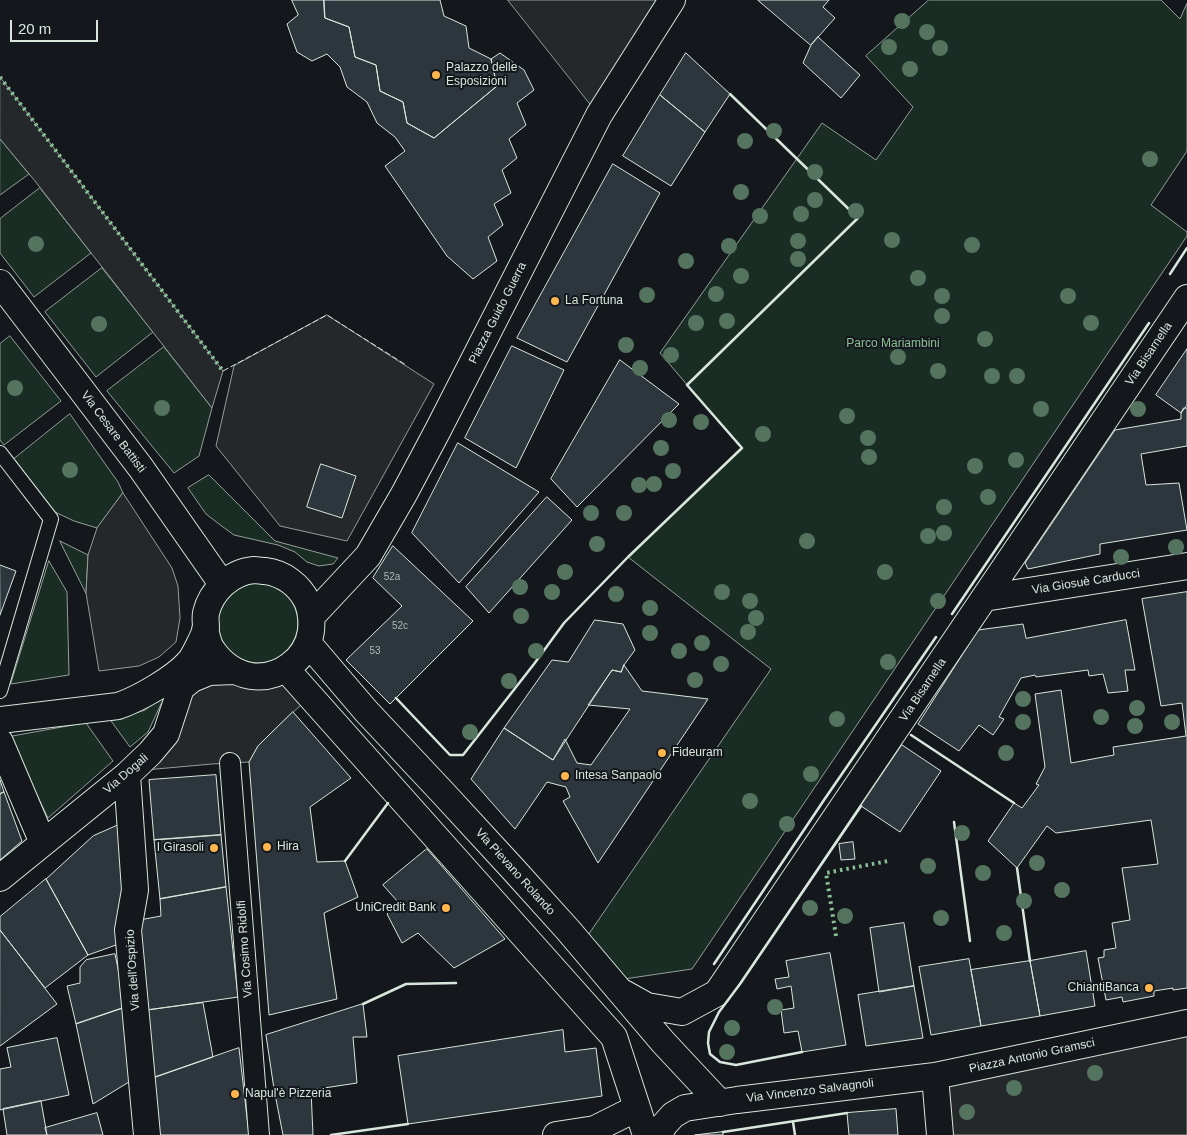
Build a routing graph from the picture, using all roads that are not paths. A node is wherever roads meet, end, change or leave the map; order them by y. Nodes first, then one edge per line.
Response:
1 (672, 0) edge
2 (0, 283) edge
3 (1187, 298) edge
4 (0, 453) edge
5 (1187, 566) edge
6 (222, 584) junction
7 (984, 598) junction
8 (311, 616) junction
9 (206, 630) junction
10 (308, 642) junction
11 (286, 669) junction
12 (234, 670) junction
13 (0, 691) edge
14 (0, 720) edge
15 (0, 742) edge
16 (230, 763) dead end
17 (126, 775) junction
18 (44, 843) junction
19 (0, 878) edge
20 (620, 991) junction
21 (1187, 1023) edge
22 (935, 1076) junction
23 (720, 1103) junction
24 (637, 1108) junction
25 (147, 1135) edge
26 (259, 1135) edge
27 (556, 1135) edge
28 (646, 1135) edge
29 (659, 1135) edge
30 (940, 1135) edge

1 - 8 street, Piazza Guido Guerra
2 - 6 street, Via Cesare Battisti
3 - 7 street, Via Bisarnella
4 - 13 lane
5 - 7 street, Via Giosuè Carducci
6 - 8 street
6 - 9 street
7 - 20 street, Via Bisarnella
8 - 10 street
9 - 12 street
9 - 14 street
10 - 11 street
10 - 20 street, Via Pievano Rolando
11 - 12 street
11 - 24 street
12 - 17 street, Via Dogali
15 - 18 street
16 - 26 street, Via Cosimo Ridolfi
17 - 18 street, Via Dogali
17 - 25 street, Via dell'Ospizio
18 - 19 street, Via Dogali
20 - 23 street, Via Pievano Rolando
21 - 22 street, Piazza Antonio Gramsci
22 - 23 street, Via Vincenzo Salvagnoli
22 - 30 street
23 - 29 street, Via Vincenzo Salvagnoli
24 - 27 street
24 - 28 street

